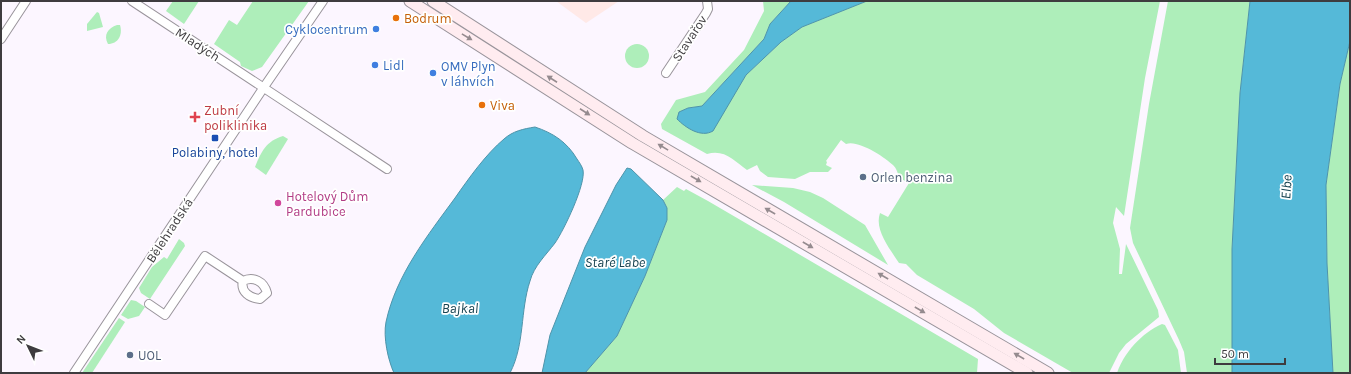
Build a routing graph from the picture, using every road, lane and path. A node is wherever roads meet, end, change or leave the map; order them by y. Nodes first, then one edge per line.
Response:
1 (26, 1) edge
2 (132, 1) edge
3 (323, 1) edge
4 (410, 1) edge
5 (433, 1) edge
6 (707, 1) edge
7 (1, 39) edge
8 (666, 73) dead end
9 (264, 87) junction
10 (387, 169) dead end
11 (243, 281) dead end
12 (149, 304) dead end
13 (74, 373) edge
14 (1027, 373) edge
15 (1048, 373) edge

1 - 7 street
2 - 9 street, Mladých
3 - 9 street, Bělehradská
4 -> 14 main road
15 -> 5 main road
6 - 8 street, Stavařov
9 - 10 street
9 - 13 street, Bělehradská
11 - 12 street

